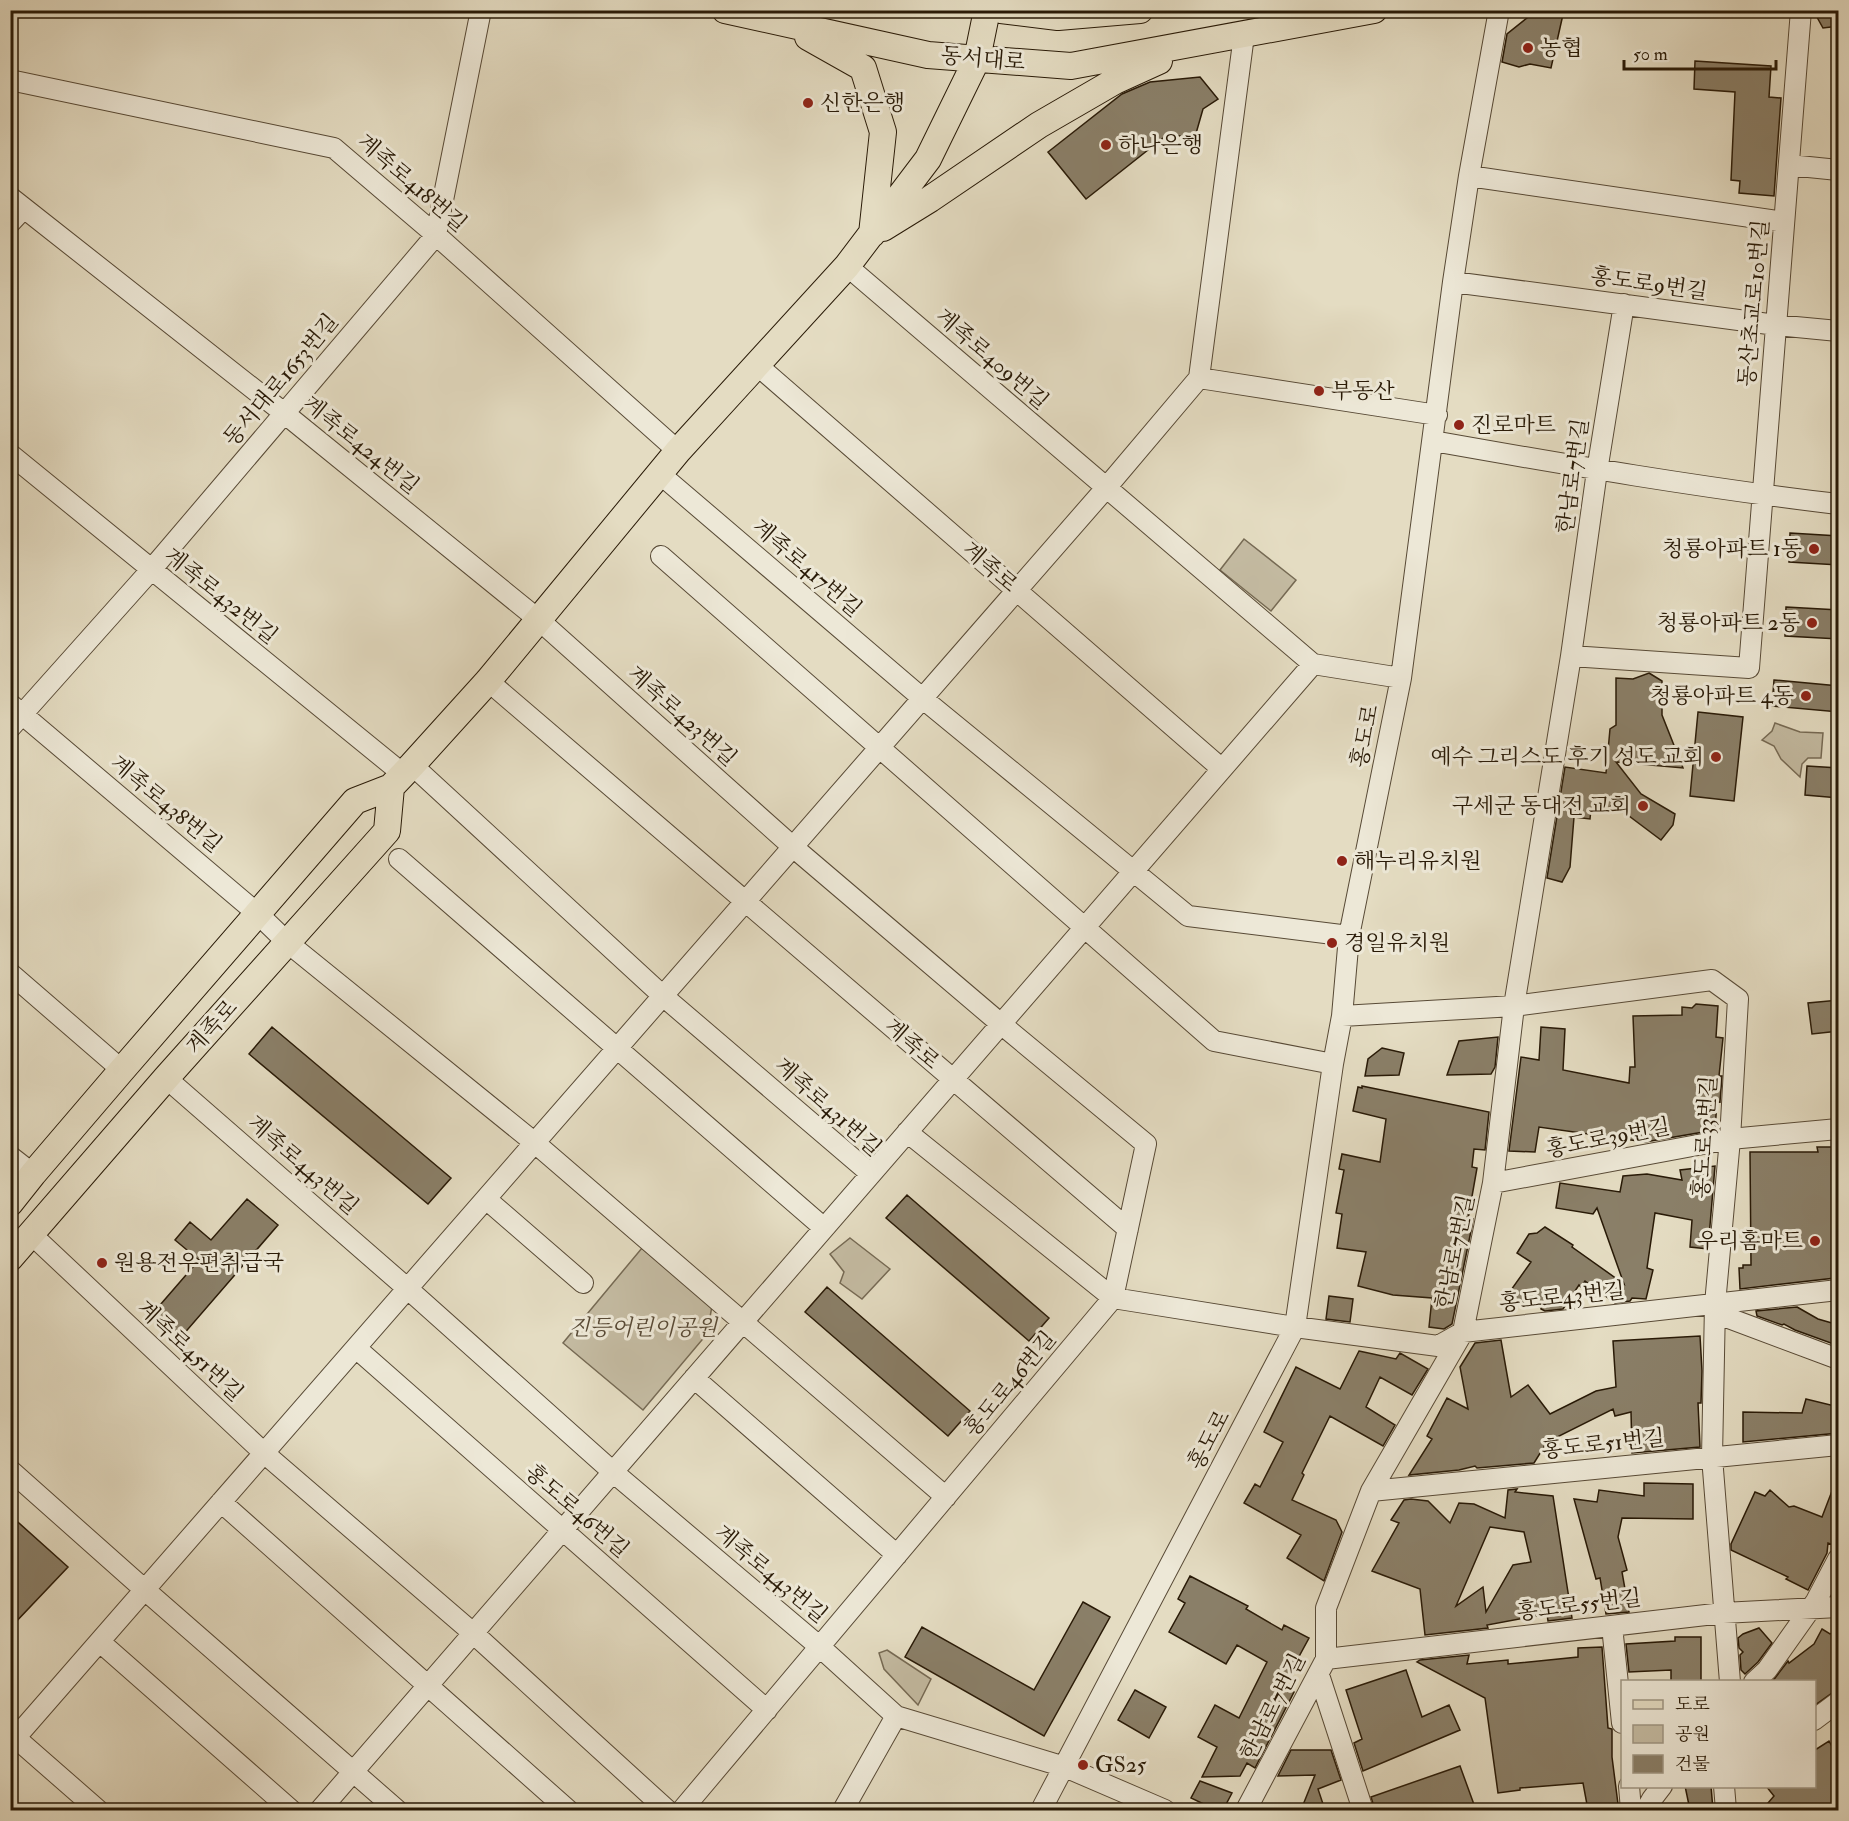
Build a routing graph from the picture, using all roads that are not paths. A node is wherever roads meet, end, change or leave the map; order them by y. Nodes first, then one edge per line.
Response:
1 (481, 10) edge
2 (725, 10) edge
3 (987, 10) edge
4 (1000, 10) edge
5 (1140, 10) edge
6 (1374, 10) edge
7 (1499, 10) edge
8 (1801, 10) edge
9 (783, 23) junction
10 (1244, 35) junction
11 (1196, 44) junction
12 (977, 59) junction
13 (10, 80) edge
14 (1789, 165) junction
15 (1839, 170) edge
16 (1469, 176) junction
17 (17, 202) edge
18 (1784, 222) junction
19 (10, 223) edge
20 (436, 234) junction
21 (872, 235) junction
22 (847, 266) junction
23 (1453, 282) junction
24 (1624, 304) junction
25 (1776, 325) junction
26 (1839, 331) edge
27 (757, 365) junction
28 (1199, 378) junction
29 (284, 413) junction
30 (1437, 415) junction
31 (1433, 441) junction
32 (678, 451) junction
33 (10, 454) edge
34 (1597, 471) junction
35 (660, 474) junction
36 (1106, 488) junction
37 (1763, 495) junction
38 (1839, 504) edge
39 (661, 556) dead end
40 (151, 570) junction
41 (1017, 590) junction
42 (539, 620) junction
43 (1571, 656) junction
44 (1313, 664) junction
45 (1401, 678) junction
46 (488, 681) junction
47 (922, 698) junction
48 (14, 715) edge
49 (879, 747) junction
50 (1222, 769) junction
51 (402, 775) junction
52 (793, 847) junction
53 (399, 859) dead end
54 (1134, 871) junction
55 (745, 901) junction
56 (258, 914) junction
57 (1085, 928) junction
58 (1349, 936) junction
59 (288, 942) junction
60 (10, 973) edge
61 (663, 996) junction
62 (1514, 1006) junction
63 (1342, 1016) junction
64 (1001, 1024) junction
65 (617, 1048) junction
66 (1333, 1065) junction
67 (122, 1070) junction
68 (166, 1078) junction
69 (953, 1079) junction
70 (1839, 1129) edge
71 (907, 1132) junction
72 (1730, 1139) junction
73 (535, 1143) junction
74 (10, 1156) edge
75 (33, 1174) junction
76 (872, 1174) junction
77 (1493, 1184) junction
78 (486, 1199) junction
79 (10, 1203) edge
80 (824, 1228) junction
81 (1128, 1229) junction
82 (31, 1234) junction
83 (10, 1258) edge
84 (584, 1283) dead end
85 (408, 1289) junction
86 (1839, 1290) edge
87 (1113, 1298) junction
88 (1715, 1308) junction
89 (743, 1322) junction
90 (1296, 1327) junction
91 (1463, 1332) junction
92 (356, 1348) junction
93 (1839, 1359) edge
94 (694, 1378) junction
95 (1839, 1445) edge
96 (264, 1454) junction
97 (1712, 1457) junction
98 (10, 1470) edge
99 (613, 1472) junction
100 (1371, 1491) junction
101 (946, 1497) junction
102 (222, 1502) junction
103 (563, 1530) junction
104 (897, 1555) junction
105 (1839, 1559) edge
106 (145, 1590) junction
107 (1839, 1607) edge
108 (1811, 1609) junction
109 (1723, 1613) junction
110 (1612, 1626) junction
111 (473, 1633) junction
112 (100, 1642) junction
113 (820, 1647) junction
114 (1322, 1667) junction
115 (1730, 1680) edge
116 (1756, 1680) edge
117 (428, 1685) junction
118 (1839, 1702) edge
119 (1621, 1705) edge
120 (767, 1710) junction
121 (896, 1716) junction
122 (1816, 1719) edge
123 (12, 1738) edge
124 (1065, 1767) junction
125 (352, 1772) junction
126 (1629, 1788) edge
127 (1660, 1788) edge
128 (1725, 1788) edge
129 (98, 1810) edge
130 (291, 1810) edge
131 (320, 1810) edge
132 (397, 1810) edge
133 (568, 1810) edge
134 (667, 1810) edge
135 (682, 1810) edge
136 (843, 1810) edge
137 (1041, 1810) edge
138 (1165, 1810) edge
139 (1246, 1810) edge
140 (1363, 1810) edge
141 (1631, 1810) edge
142 (1646, 1810) edge
143 (1726, 1810) edge

1 - 20 street, 동서대로1653번길
2 - 9 main road, 동서대로
3 - 12 main road, 계족로
4 - 5 main road
6 - 10 main road, 동서대로
7 - 16 street, 홍도로
8 - 14 street
9 - 12 main road, 동서대로
9 - 21 main road
10 - 11 main road, 동서대로
10 - 28 street
11 - 12 main road, 동서대로
11 - 21 main road
12 - 21 main road, 계족로
13 - 20 street, 계족로418번길
14 - 15 street
14 - 18 street, 동산초교로10번길
16 - 18 street
16 - 23 street, 홍도로
17 - 19 street
17 - 29 street, 계족로424번길
18 - 25 street, 동산초교로10번길
20 - 29 street, 동서대로1653번길
20 - 32 street, 계족로418번길
21 - 22 main road, 계족로
22 - 27 main road, 계족로
22 - 36 street, 계족로409번길
23 - 24 street, 홍도로9번길
23 - 30 street, 홍도로
24 - 25 street, 홍도로9번길
24 - 34 street, 한남로7번길
25 - 26 street, 홍도로9번길
25 - 37 street, 동산초교로10번길
27 - 32 main road, 계족로
27 - 41 street, 계족로
28 - 30 street
28 - 36 street
29 - 40 street, 동서대로1653번길
29 - 42 street, 계족로424번길
30 - 31 street, 홍도로
31 - 34 street
31 - 45 street, 홍도로
32 - 35 main road, 계족로
33 - 40 street, 계족로432번길
34 - 37 street
34 - 43 street, 한남로7번길
35 - 42 main road, 계족로
35 - 47 street, 계족로417번길
36 - 41 street
36 - 44 street, 계족로409번길
37 - 38 street
37 - 43 street, 동산초교로10번길
39 - 49 street
40 - 48 street, 동서대로1653번길
40 - 51 street, 계족로432번길
41 - 47 street
41 - 50 street, 계족로
42 - 46 main road, 계족로
42 - 52 street, 계족로423번길
43 - 62 street, 한남로7번길
44 - 45 street
44 - 50 street
45 - 58 street, 홍도로
46 - 51 main road, 계족로
46 - 55 street, 계족로
47 - 49 street
47 - 54 street, 계족로417번길
48 - 56 street, 계족로438번길
49 - 52 street
49 - 57 street
50 - 54 street
51 - 56 main road, 계족로
51 - 59 main road, 계족로
51 - 61 street, 계족로431번길
52 - 55 street
52 - 64 street, 계족로423번길
53 - 65 street
54 - 57 street
54 - 58 street, 계족로417번길
55 - 61 street
55 - 69 street, 계족로
56 - 59 street, 계족로438번길
56 - 67 main road, 계족로
57 - 64 street
57 - 66 street
58 - 63 street, 홍도로
59 - 68 main road, 계족로
59 - 73 street, 계족로438번길
60 - 67 street
61 - 65 street
61 - 76 street, 계족로431번길
62 - 63 street, 홍도로33번길
62 - 72 street, 홍도로33번길
62 - 77 street, 한남로7번길
63 - 66 street, 홍도로
64 - 69 street
64 - 81 street, 계족로423번길
65 - 73 street
65 - 80 street
66 - 90 street, 홍도로
67 - 75 main road, 계족로
68 - 82 main road, 계족로
68 - 85 street, 계족로443번길
69 - 71 street
69 - 81 street
70 - 72 street, 홍도로39번길
71 - 76 street
71 - 87 street
72 - 77 street, 홍도로39번길
72 - 88 street, 홍도로33번길
73 - 78 street
73 - 89 street, 계족로438번길
74 - 75 street
75 - 79 main road, 계족로
76 - 80 street, 계족로431번길
77 - 91 street, 한남로7번길
78 - 84 street
78 - 85 street
80 - 89 street, 계족로431번길
81 - 87 street, 계족로423번길
82 - 83 main road, 계족로
82 - 96 street, 계족로451번길
85 - 92 street
85 - 99 street, 계족로443번길
86 - 88 street, 홍도로43번길
87 - 90 street
87 - 101 street, 홍도로46번길
88 - 91 street, 홍도로43번길
88 - 93 street
88 - 97 street, 홍도로33번길
89 - 94 street, 계족로431번길
89 - 101 street, 계족로438번길
90 - 91 street, 홍도로43번길
90 - 124 street, 홍도로
91 - 100 street, 한남로7번길
92 - 96 street
92 - 103 street, 홍도로46번길
94 - 99 street, 계족로431번길
94 - 104 street
95 - 97 street, 홍도로51번길
96 - 102 street
96 - 111 street, 계족로451번길
97 - 100 street, 홍도로51번길
97 - 109 street, 홍도로33번길
98 - 106 street
99 - 103 street
99 - 113 street, 계족로443번길
100 - 114 street, 한남로7번길
101 - 104 street, 홍도로46번길
102 - 106 street
102 - 117 street
103 - 111 street
103 - 120 street, 홍도로46번길
104 - 113 street, 홍도로46번길
105 - 108 street
106 - 112 street
106 - 125 street
107 - 108 street, 홍도로55번길
108 - 109 street, 홍도로55번길
108 - 116 street
109 - 110 street, 홍도로55번길
109 - 115 street, 홍도로33번길
110 - 114 street, 홍도로55번길
110 - 119 street
111 - 117 street
111 - 134 street, 계족로451번길
112 - 123 street
112 - 130 street
113 - 120 street, 홍도로46번길
113 - 121 street, 계족로443번길
114 - 139 street, 한남로7번길
114 - 140 street
117 - 125 street
117 - 133 street
118 - 122 street
120 - 135 street, 홍도로46번길
121 - 124 street, 계족로443번길
121 - 136 street
123 - 129 street
124 - 137 street, 홍도로
124 - 138 street, 계족로443번길
125 - 131 street
125 - 132 street
126 - 141 street
127 - 142 street
128 - 143 street

